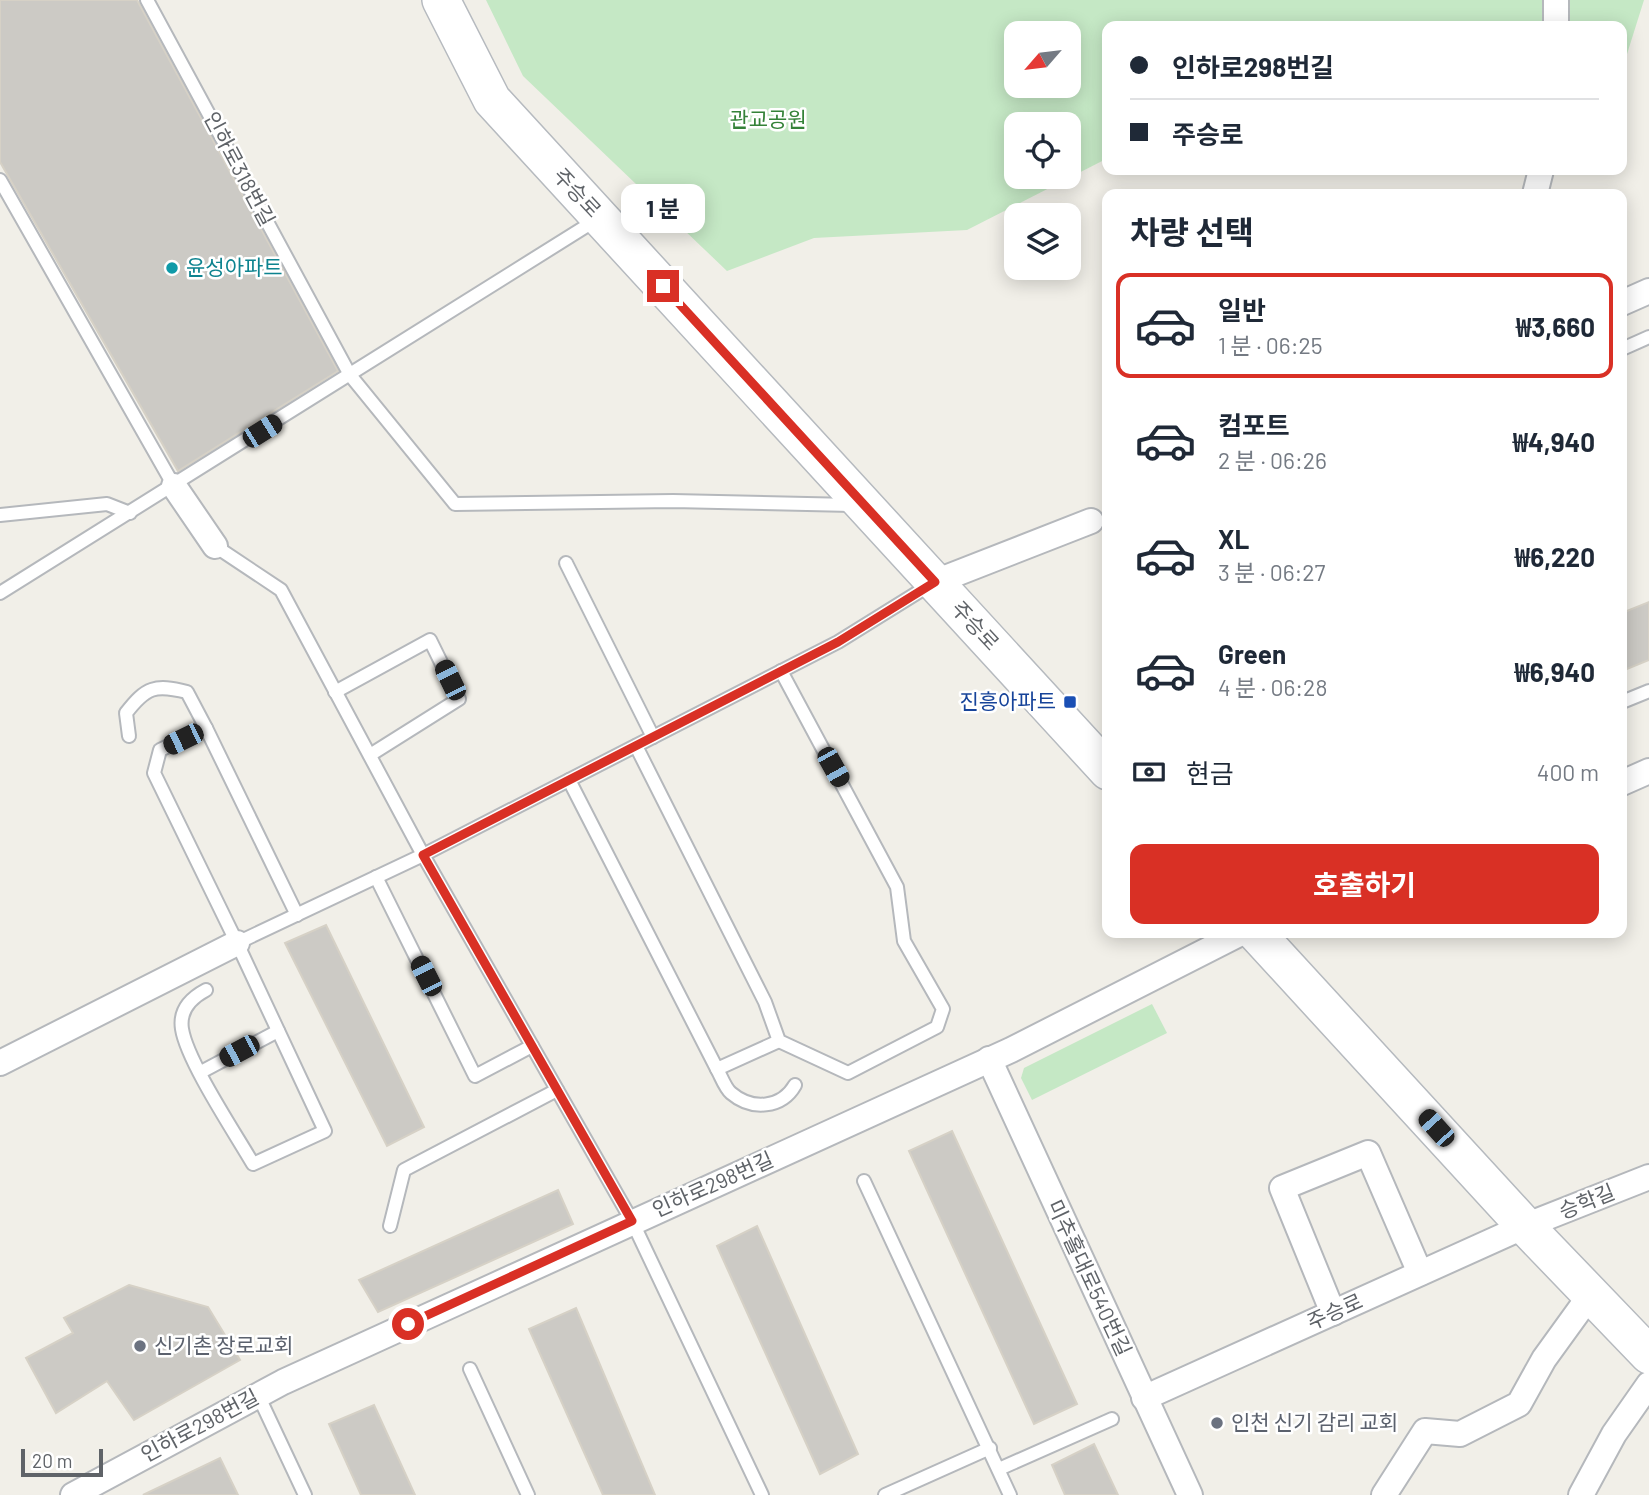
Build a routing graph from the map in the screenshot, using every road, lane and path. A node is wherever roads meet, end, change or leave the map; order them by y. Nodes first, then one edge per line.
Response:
1 (147, 0) edge
2 (440, 0) edge
3 (1556, 0) edge
4 (1556, 21) edge
5 (0, 180) edge
6 (600, 218) junction
7 (1649, 291) edge
8 (1627, 301) edge
9 (1649, 337) edge
10 (1627, 347) edge
11 (350, 375) junction
12 (174, 486) junction
13 (863, 505) junction
14 (130, 513) junction
15 (0, 515) edge
16 (1091, 521) dead end
17 (215, 546) joint
18 (566, 564) dead end
19 (935, 582) junction
20 (0, 593) edge
21 (781, 671) junction
22 (1649, 691) edge
23 (335, 692) junction
24 (1627, 700) edge
25 (206, 728) junction
26 (129, 736) dead end
27 (653, 737) junction
28 (636, 746) junction
29 (370, 755) junction
30 (1102, 764) edge
31 (1649, 771) edge
32 (569, 780) junction
33 (1627, 781) edge
34 (423, 855) junction
35 (376, 877) junction
36 (297, 915) junction
37 (1231, 938) edge
38 (1261, 938) edge
39 (237, 943) junction
40 (206, 990) dead end
41 (278, 1031) junction
42 (779, 1041) junction
43 (532, 1046) junction
44 (989, 1059) junction
45 (0, 1063) edge
46 (717, 1069) junction
47 (201, 1072) junction
48 (795, 1085) dead end
49 (557, 1090) junction
50 (1649, 1177) edge
51 (864, 1181) dead end
52 (632, 1221) junction
53 (390, 1226) dead end
54 (1525, 1226) junction
55 (1420, 1273) junction
56 (1591, 1294) junction
57 (1333, 1313) junction
58 (1649, 1355) edge
59 (470, 1369) dead end
60 (1649, 1384) edge
61 (258, 1395) junction
62 (1144, 1398) junction
63 (1112, 1419) dead end
64 (990, 1448) junction
65 (999, 1469) junction
66 (73, 1495) edge
67 (305, 1495) edge
68 (528, 1495) edge
69 (762, 1495) edge
70 (885, 1495) edge
71 (1010, 1495) edge
72 (1189, 1495) edge
73 (1384, 1495) edge
74 (1581, 1495) edge

1 - 11 lane, 인하로318번길
2 - 6 street, 주승로
3 - 4 street
5 - 12 lane
6 - 11 lane
6 - 13 street, 주승로
7 - 8 street
9 - 10 lane
11 - 12 lane
11 - 13 lane, 인하로318번길
12 - 14 lane
12 - 17 street
13 - 19 street, 주승로
14 - 15 lane
14 - 20 lane
16 - 19 street
17 - 23 lane
18 - 27 lane
19 - 21 lane
19 - 30 street, 주승로
21 - 27 lane
21 - 42 lane
22 - 24 lane
23 - 29 lane
23 - 29 lane
25 - 26 lane
25 - 36 lane
25 - 39 lane
27 - 28 lane
28 - 32 lane
28 - 42 lane
29 - 34 lane
31 - 33 street
32 - 34 lane
32 - 46 lane
34 - 35 lane
34 - 43 lane
35 - 36 lane
35 - 43 lane
36 - 39 lane
37 - 44 street, 인하로298번길
38 - 54 street
39 - 41 lane
39 - 45 street
40 - 47 lane
41 - 47 lane
41 - 47 lane
42 - 46 lane
43 - 49 lane
44 - 52 street, 인하로298번길
44 - 62 street, 미추홀대로540번길
46 - 48 lane
49 - 52 lane
49 - 53 lane
50 - 54 street, 승학길
51 - 64 lane
52 - 61 street, 인하로298번길
52 - 69 lane
54 - 55 street, 주승로
54 - 56 street
55 - 57 street, 주승로
55 - 57 street
56 - 58 street
56 - 73 street
57 - 62 street, 주승로
59 - 68 lane
60 - 74 street
61 - 66 street, 인하로298번길
61 - 67 lane
62 - 72 street, 미추홀대로540번길
63 - 65 lane
64 - 65 lane
64 - 70 lane
65 - 71 lane

